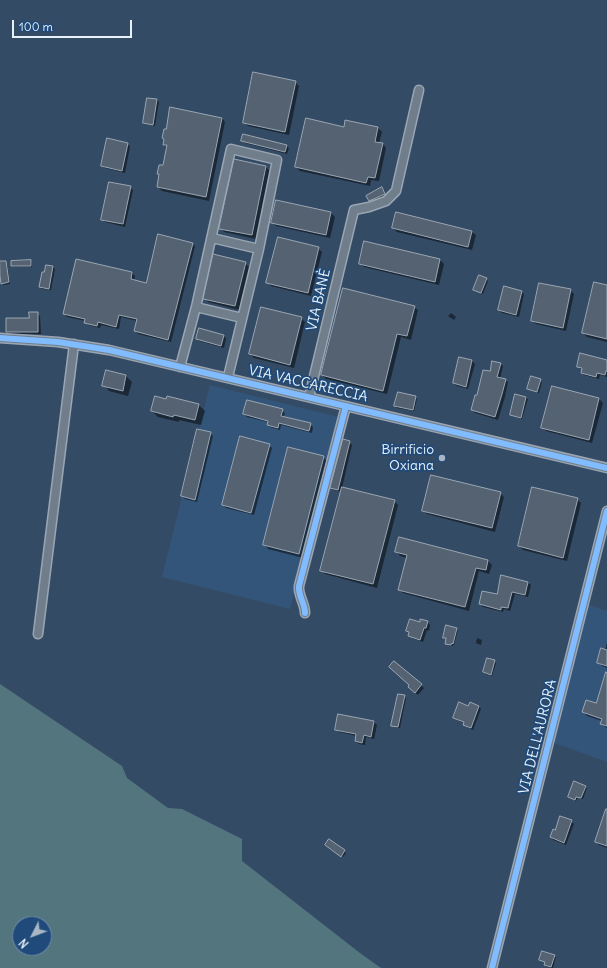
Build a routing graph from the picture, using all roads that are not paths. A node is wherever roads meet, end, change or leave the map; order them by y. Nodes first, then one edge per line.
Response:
1 (419, 90) dead end
2 (212, 238) junction
3 (259, 249) junction
4 (196, 306) junction
5 (242, 318) junction
6 (0, 338) edge
7 (74, 344) junction
8 (180, 366) junction
9 (228, 377) junction
10 (309, 397) junction
11 (346, 406) junction
12 (607, 468) edge
13 (607, 511) edge
14 (305, 613) dead end
15 (38, 634) dead end
16 (492, 968) edge

1 - 10 street, VIA BANÈ
2 - 3 street
2 - 3 street
2 - 4 street
3 - 5 street
4 - 5 street
4 - 8 street
5 - 9 street
6 - 7 street, VIA VACCARECCIA
7 - 8 street, VIA VACCARECCIA
7 - 15 street
8 - 9 street, VIA VACCARECCIA
9 - 10 street, VIA VACCARECCIA
10 - 11 street, VIA VACCARECCIA
11 - 12 street, VIA VACCARECCIA
11 - 14 street
13 - 16 street, VIA DELL'AURORA

